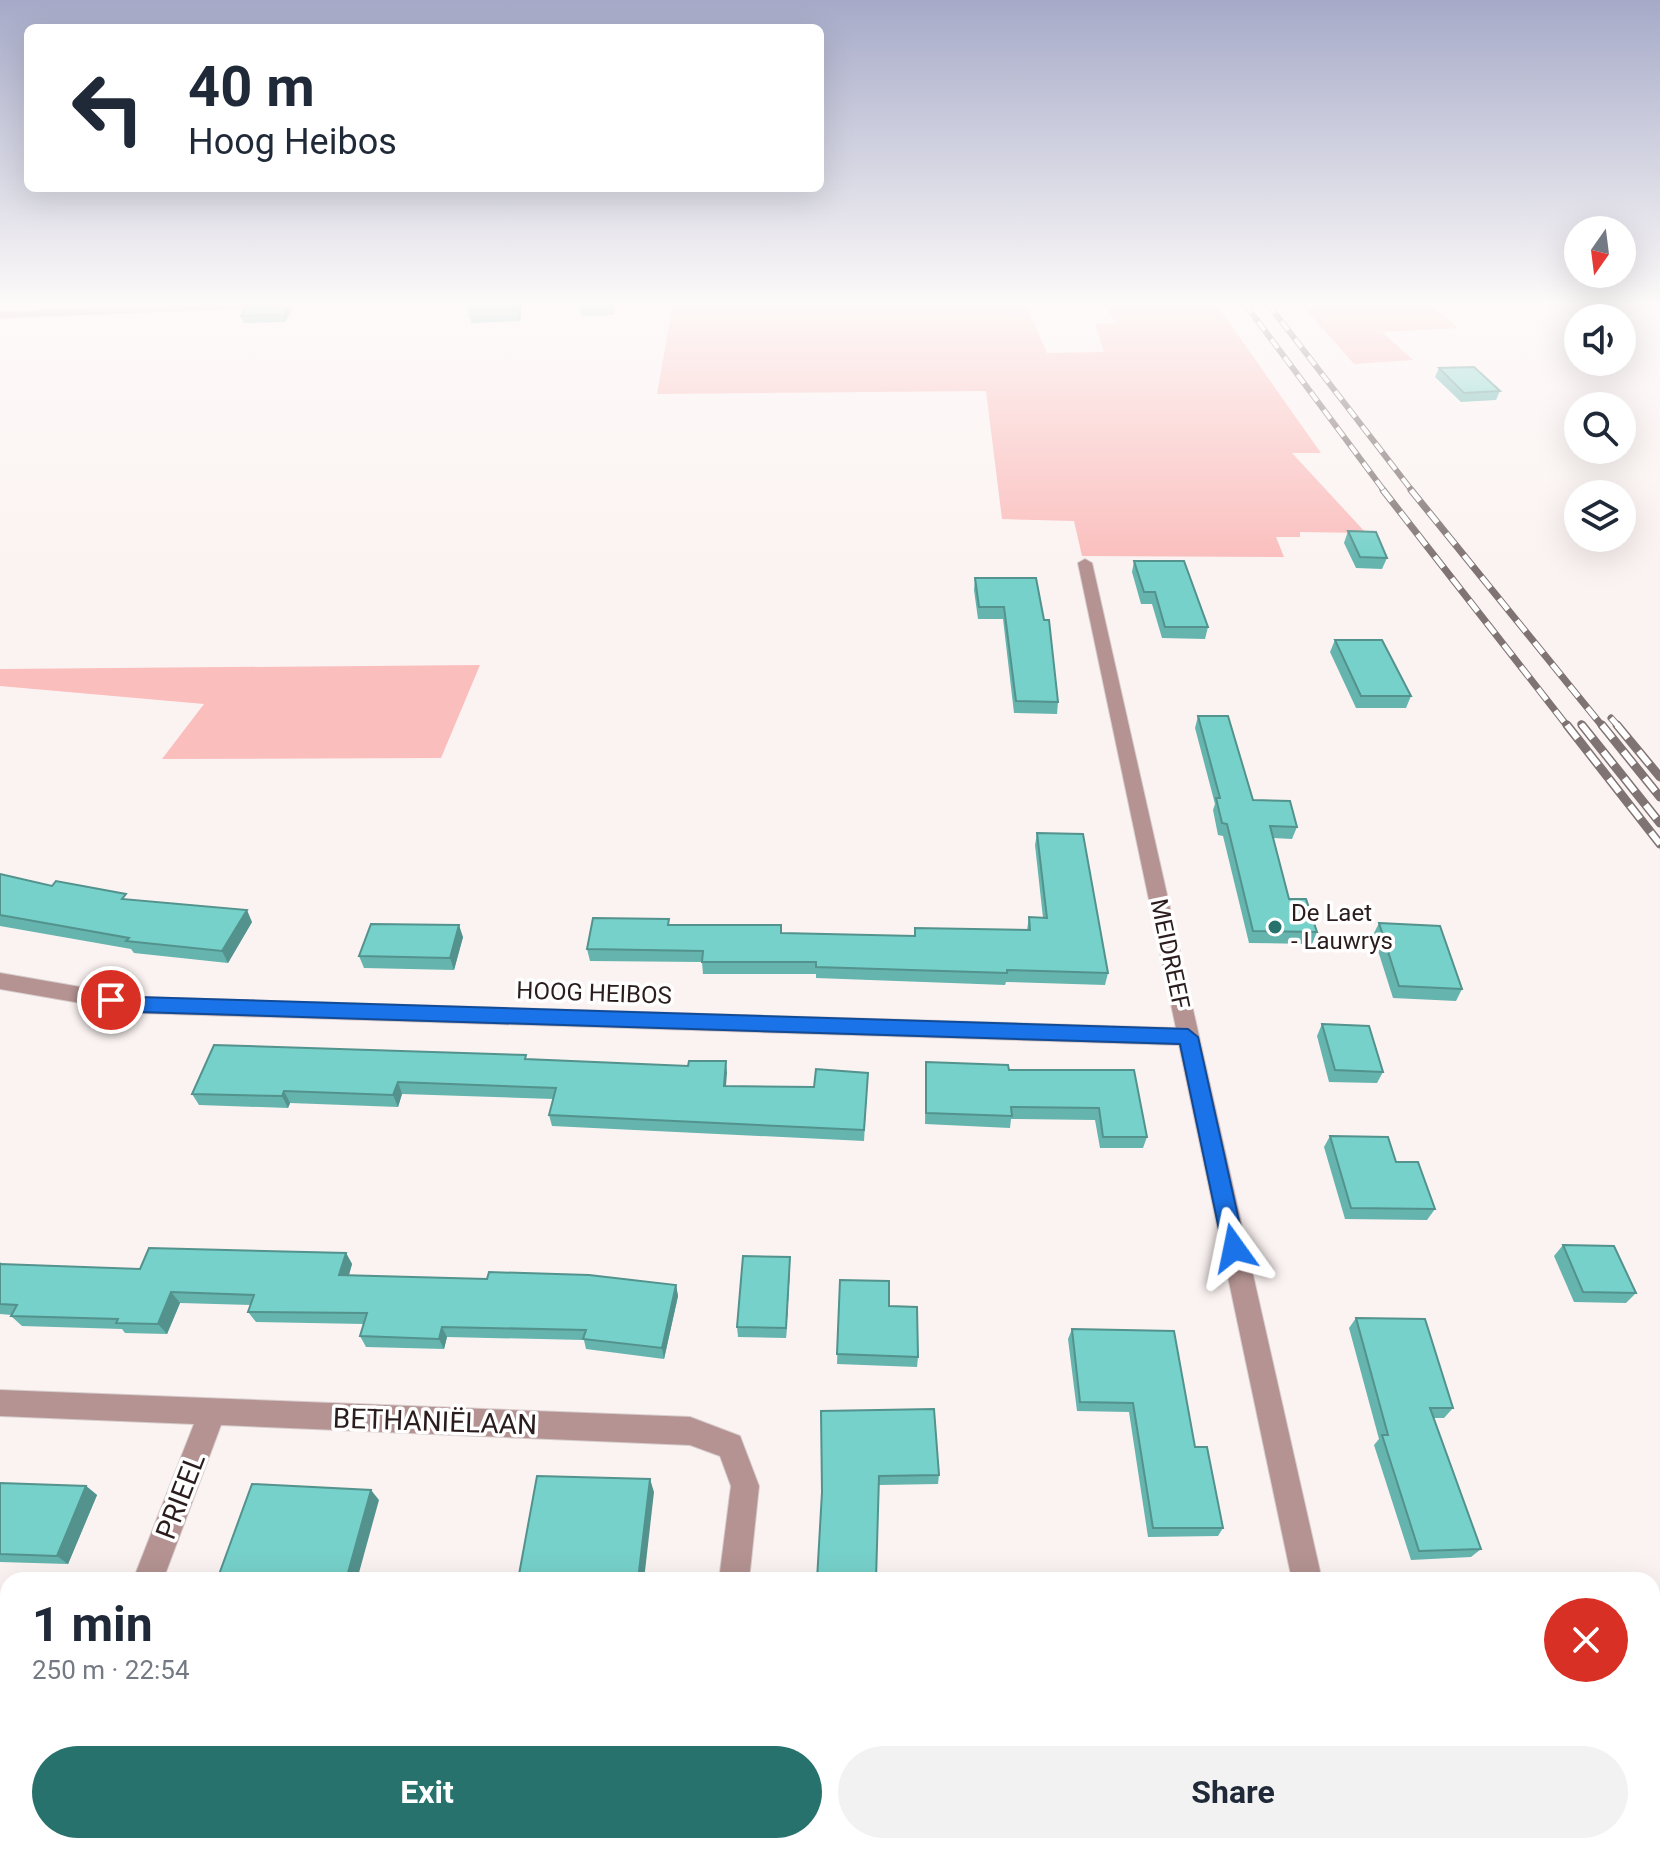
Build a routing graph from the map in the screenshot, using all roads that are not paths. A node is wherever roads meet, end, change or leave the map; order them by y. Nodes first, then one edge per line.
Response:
1 (1085, 563) dead end
2 (0, 981) edge
3 (1188, 1037) junction
4 (0, 1403) edge
5 (212, 1412) junction
6 (151, 1572) edge
7 (735, 1572) edge
8 (1305, 1572) edge

1 - 3 street, MEIDREEF
2 - 3 street, HOOG HEIBOS
3 - 8 street, MEIDREEF
4 - 5 street, BETHANIËLAAN
5 - 6 street, PRIEEL
5 - 7 street, BETHANIËLAAN

